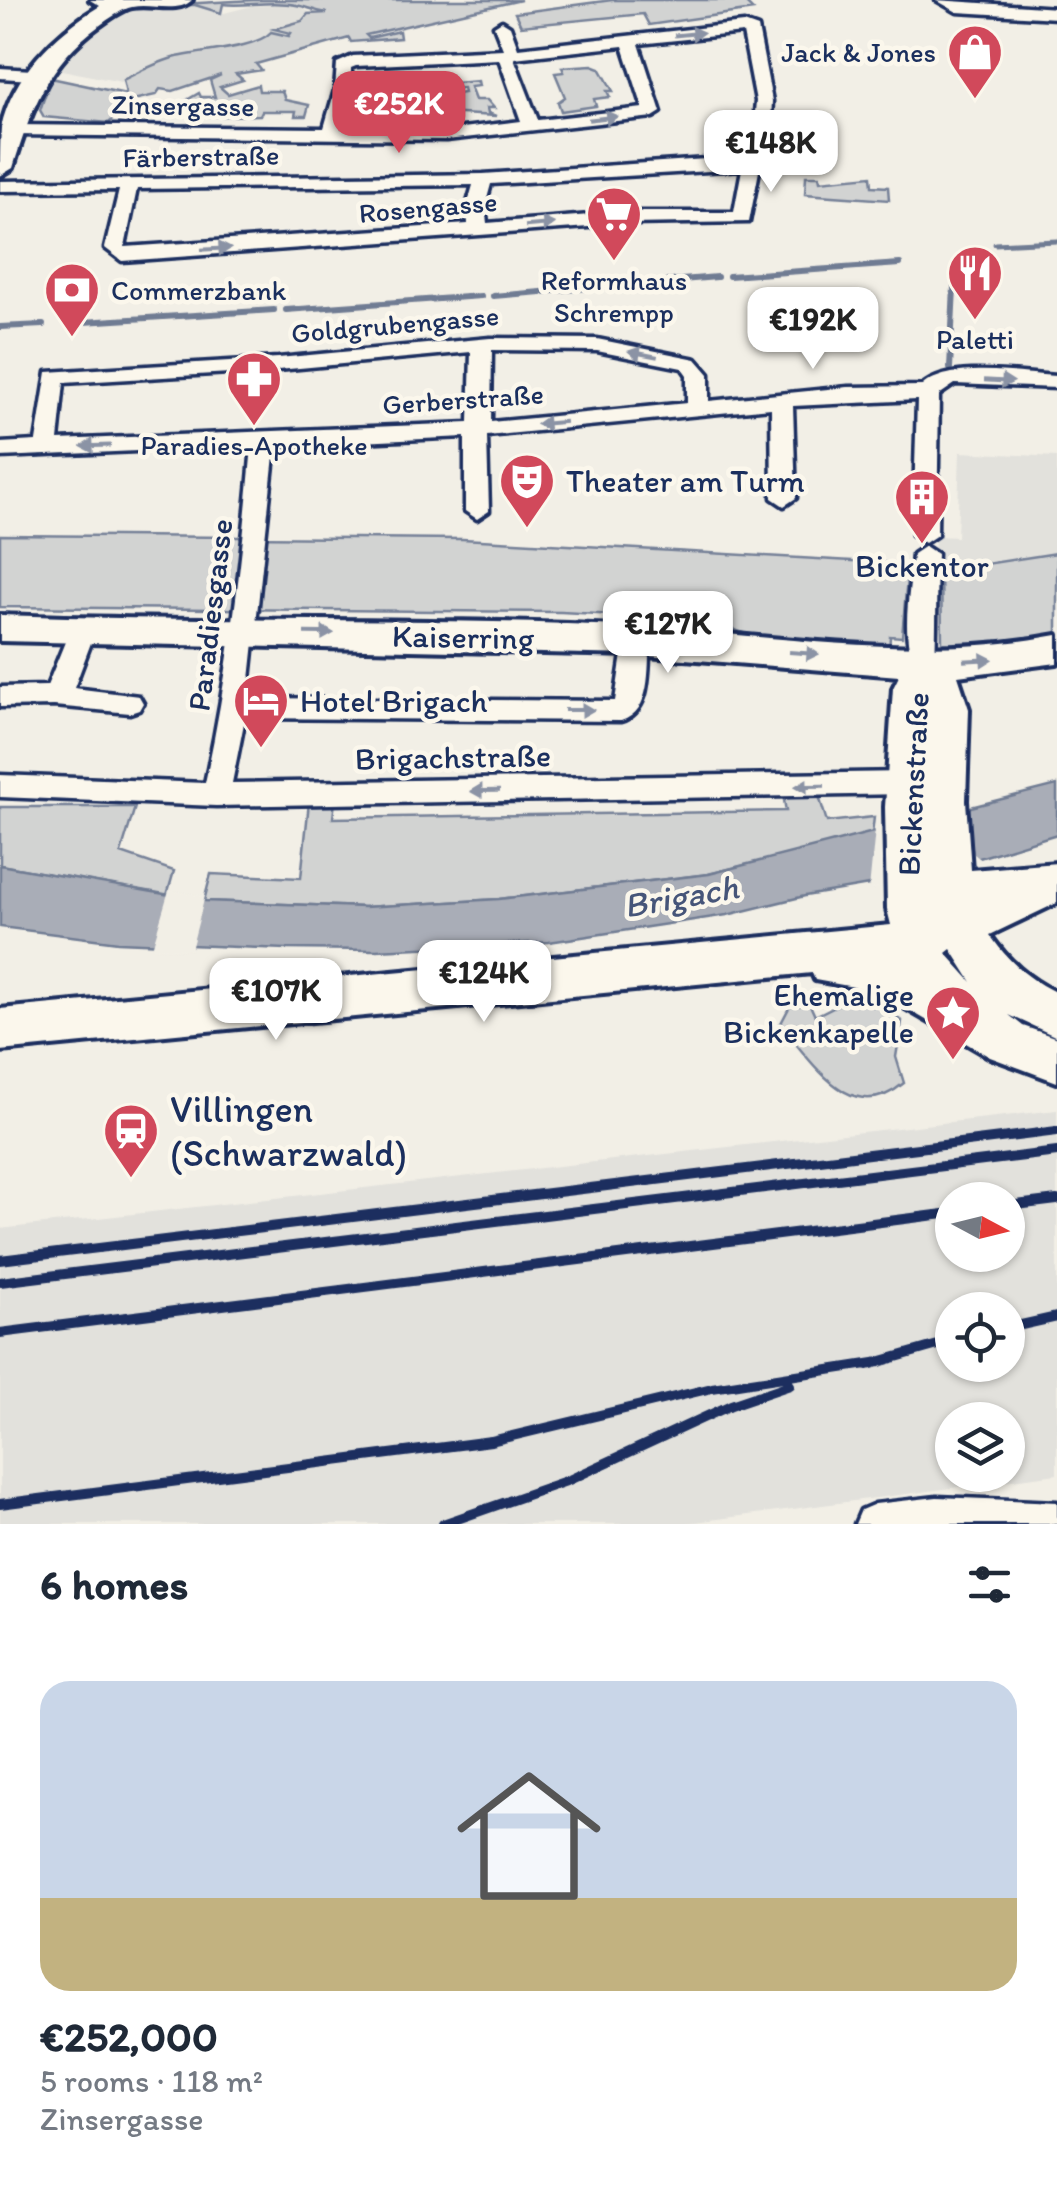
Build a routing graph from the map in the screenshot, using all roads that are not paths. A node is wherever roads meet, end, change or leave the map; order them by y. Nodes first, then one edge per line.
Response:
1 (98, 0) edge
2 (181, 0) edge
3 (123, 1) edge
4 (944, 2) edge
5 (1057, 13) edge
6 (502, 26) dead end
7 (630, 42) junction
8 (508, 53) junction
9 (0, 72) edge
10 (32, 75) junction
11 (532, 127) junction
12 (12, 130) junction
13 (331, 133) junction
14 (756, 161) junction
15 (0, 168) edge
16 (483, 179) junction
17 (130, 184) junction
18 (0, 186) edge
19 (478, 230) junction
20 (482, 345) junction
21 (1057, 382) edge
22 (935, 387) junction
23 (782, 402) junction
24 (698, 410) junction
25 (478, 430) junction
26 (264, 441) junction
27 (46, 448) junction
28 (0, 450) edge
29 (784, 498) dead end
30 (476, 511) dead end
31 (0, 628) edge
32 (82, 632) junction
33 (247, 632) junction
34 (638, 640) junction
35 (1057, 649) edge
36 (925, 661) junction
37 (0, 696) edge
38 (54, 696) junction
39 (130, 703) dead end
40 (236, 708) junction
41 (0, 786) edge
42 (920, 795) junction
43 (216, 796) junction
44 (1057, 880) edge
45 (932, 907) junction
46 (778, 958) junction
47 (1057, 1016) edge
48 (0, 1030) edge
49 (1007, 1042) junction
50 (1057, 1060) edge
51 (1057, 1522) edge
52 (875, 1524) edge

1 - 3 main road
2 - 3 main road
3 - 10 main road
4 - 5 street
6 - 8 street
7 - 8 street
11 -> 7 street, Zinsergasse
7 -> 14 street
8 - 11 street
8 - 13 street
9 - 10 street
10 - 12 main road
11 - 13 street, Zinsergasse
12 - 13 street, Zinsergasse
12 - 15 main road
14 - 16 street, Färberstraße
19 -> 14 street, Rosengasse
16 - 17 street, Färberstraße
16 - 19 street
17 - 18 street, Färberstraße
17 -> 19 street, Rosengasse
24 -> 20 street, Goldgrubengasse
20 - 25 street
20 - 27 street, Goldgrubengasse
22 -> 21 street, Gerberstraße
22 - 23 street, Gerberstraße
22 - 36 street, Bickenstraße
23 - 24 street, Gerberstraße
23 - 29 street
24 -> 25 street, Gerberstraße
25 - 26 street, Gerberstraße
25 - 30 street
26 -> 27 street, Gerberstraße
26 - 33 street, Paradiesgasse
27 - 28 street, Gerberstraße
31 - 32 main road, Kaiserring
32 - 33 main road, Kaiserring
32 - 38 street
33 -> 34 main road, Kaiserring
33 - 40 street, Paradiesgasse
34 -> 36 main road, Kaiserring
40 -> 34 street
36 -> 35 main road, Kaiserring
36 - 42 main road, Bickenstraße
37 - 38 street
38 - 39 street
40 - 43 street, Paradiesgasse
41 - 43 street, Brigachstraße
42 -> 43 street, Brigachstraße
42 - 45 main road, Bickenstraße
44 - 45 main road
45 - 46 main road
45 - 47 main road
45 - 49 main road
46 - 48 main road
46 - 49 main road
49 - 50 main road
51 - 52 street

